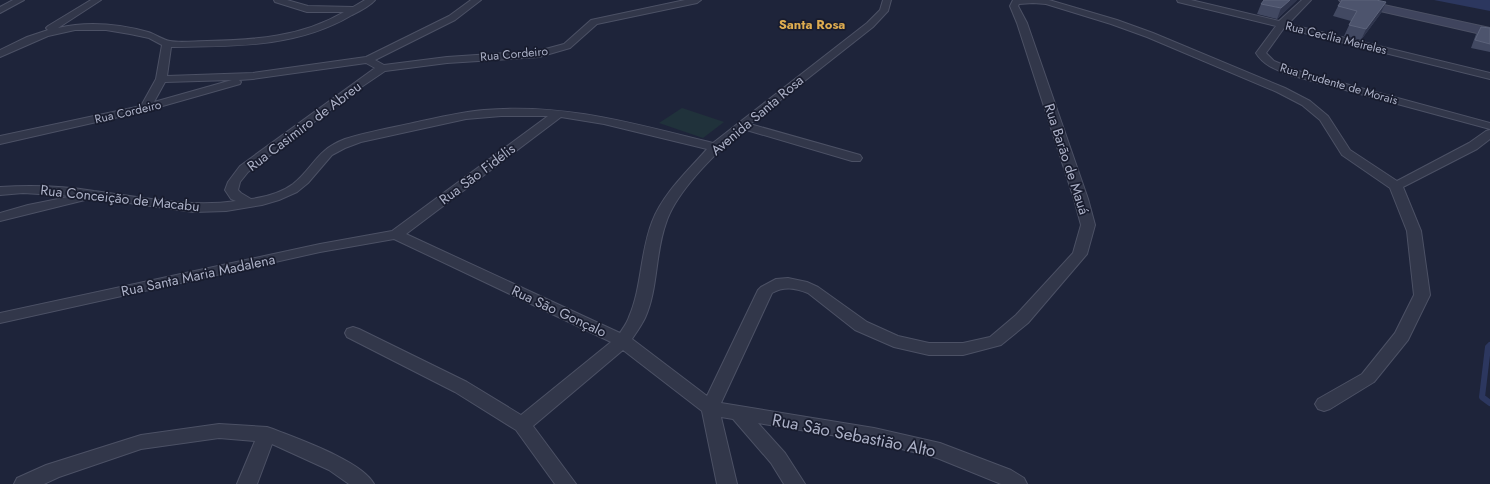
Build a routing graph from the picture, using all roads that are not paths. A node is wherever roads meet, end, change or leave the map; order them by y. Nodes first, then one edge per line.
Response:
1 (20, 0) edge
2 (97, 0) edge
3 (278, 0) edge
4 (372, 0) edge
5 (477, 0) edge
6 (697, 0) edge
7 (887, 0) edge
8 (1181, 0) edge
9 (1307, 0) edge
10 (1345, 0) edge
11 (0, 10) edge
12 (354, 10) junction
13 (1282, 24) junction
14 (1490, 32) edge
15 (41, 34) junction
16 (167, 44) junction
17 (0, 54) edge
18 (368, 60) junction
19 (382, 68) junction
20 (253, 76) junction
21 (1490, 76) edge
22 (161, 79) junction
23 (145, 108) junction
24 (558, 114) junction
25 (741, 124) junction
26 (1490, 126) edge
27 (1490, 133) edge
28 (0, 140) edge
29 (716, 147) junction
30 (856, 158) dead end
31 (1396, 186) junction
32 (0, 191) edge
33 (97, 196) junction
34 (249, 203) junction
35 (0, 217) edge
36 (396, 234) junction
37 (0, 318) edge
38 (353, 333) dead end
39 (623, 341) junction
40 (1324, 404) dead end
41 (710, 408) junction
42 (739, 412) junction
43 (522, 425) junction
44 (267, 434) junction
45 (24, 484) edge
46 (247, 484) edge
47 (364, 484) edge
48 (566, 484) edge
49 (726, 484) edge
50 (794, 484) edge
51 (1017, 484) edge

1 - 11 street
2 - 15 street
3 - 12 street
4 - 12 street
5 - 18 street, Rua Cordeiro
6 - 19 street, Rua Cordeiro
7 - 25 street, Avenida Santa Rosa
8 - 13 street, Rua Cecília Meireles
9 - 13 street, Rua Prudente de Morais
10 - 14 main road
12 - 16 street
13 - 21 street, Rua Cecília Meireles
13 - 26 street, Rua Prudente de Morais
15 - 16 street
15 - 17 street
16 - 22 street
18 - 19 street
18 - 20 street, Rua Cordeiro
19 - 34 street, Rua Casimiro de Abreu
20 - 22 street, Rua Cordeiro
20 - 23 street, Rua Cordeiro
22 - 23 street
23 - 28 street, Rua Cordeiro
24 - 29 street, Rua Conceição de Macabu
24 - 34 street, Rua Conceição de Macabu
24 - 36 street, Rua São Fidélis
25 - 29 street, Avenida Santa Rosa
25 - 30 street
27 - 31 street
29 - 39 street, Avenida Santa Rosa
31 - 40 street
31 - 41 street, Rua Barão de Mauá
32 - 33 street, Rua Conceição de Macabu
33 - 34 street, Rua Conceição de Macabu
33 - 35 street
36 - 37 street, Rua Santa Maria Madalena
36 - 39 street, Rua São Gonçalo
38 - 43 street
39 - 41 street, Rua São Gonçalo
39 - 43 street, Avenida Santa Rosa
41 - 42 street, Rua São Sebastião Alto
41 - 49 street
42 - 50 street
42 - 51 street, Rua São Sebastião Alto
43 - 48 street
44 - 45 street
44 - 46 street
44 - 47 street

